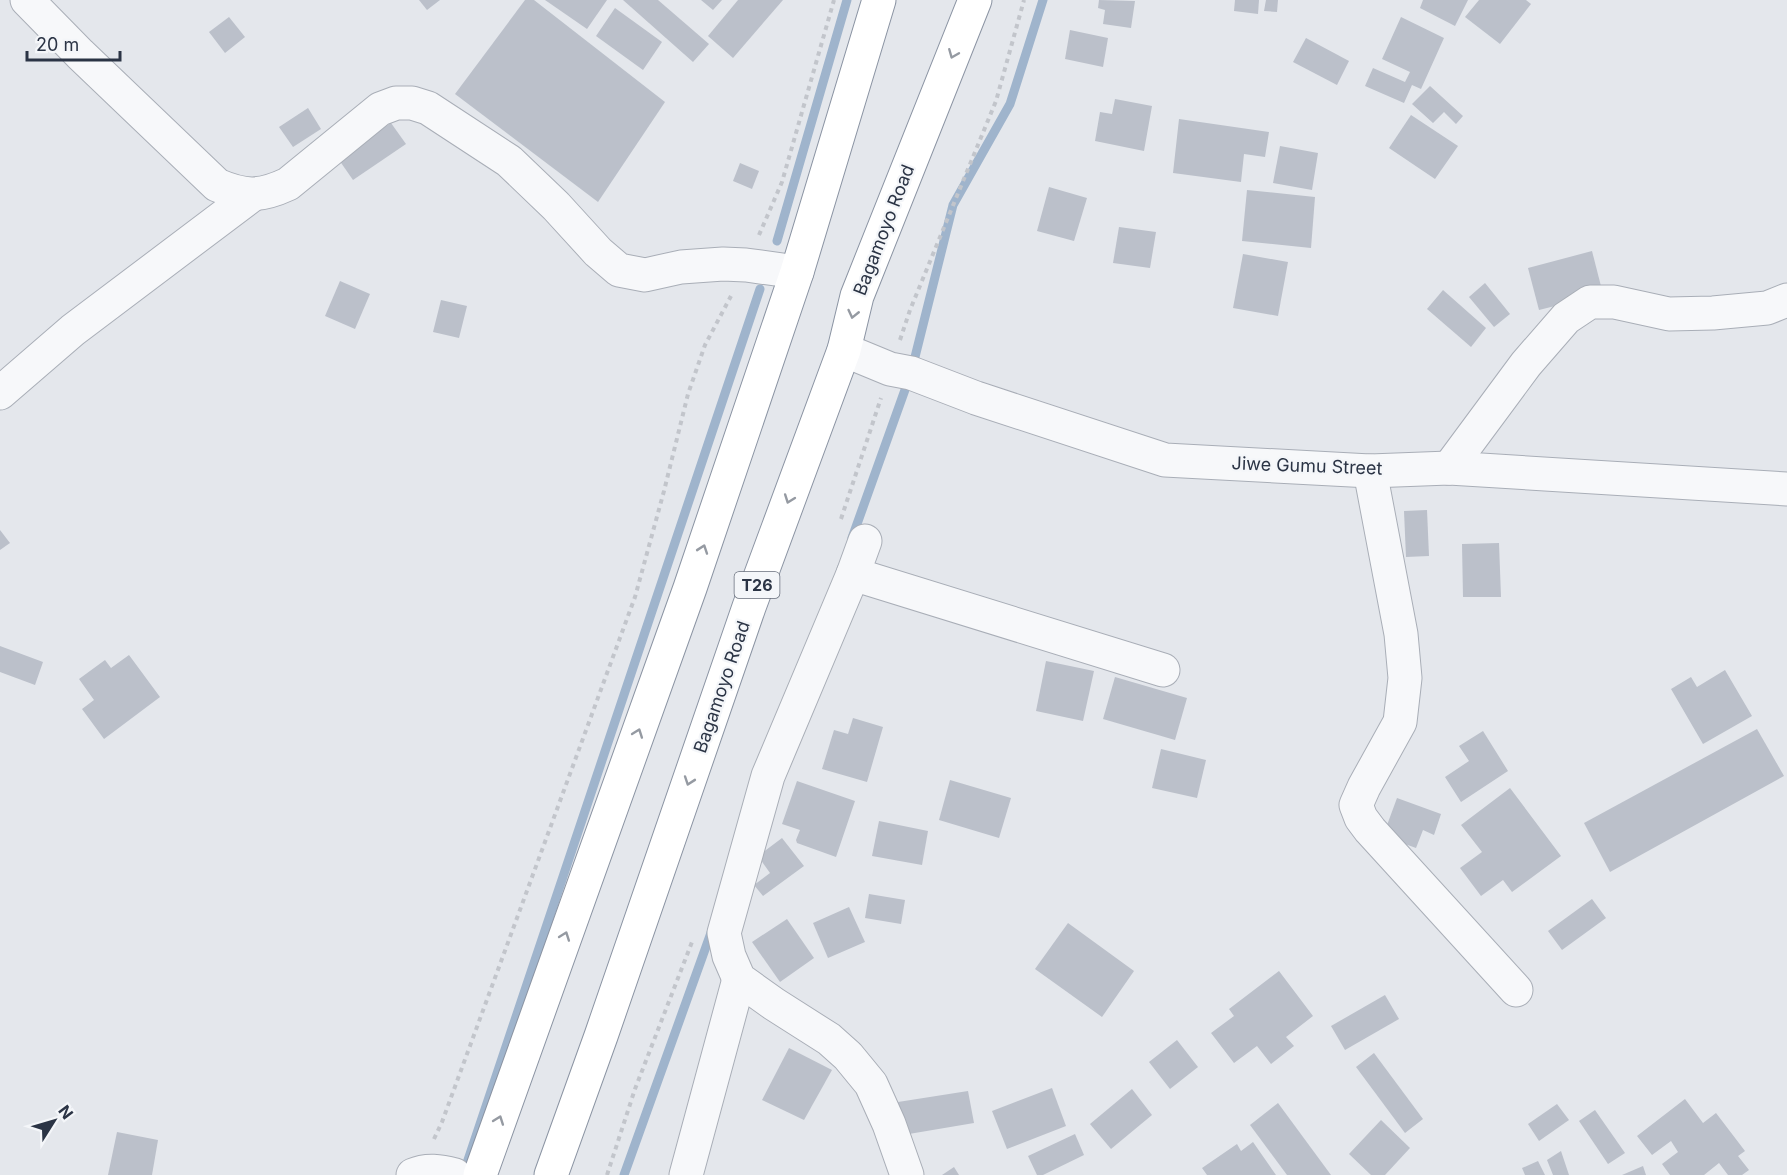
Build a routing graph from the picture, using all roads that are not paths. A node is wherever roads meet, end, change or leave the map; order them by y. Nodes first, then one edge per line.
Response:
1 (27, 0) edge
2 (879, 0) edge
3 (975, 0) edge
4 (252, 195) junction
5 (797, 272) junction
6 (1787, 300) edge
7 (844, 350) junction
8 (0, 393) edge
9 (1449, 468) junction
10 (1370, 471) junction
11 (1787, 489) edge
12 (865, 542) dead end
13 (853, 574) junction
14 (1163, 670) dead end
15 (739, 978) junction
16 (1516, 990) dead end
17 (412, 1175) edge
18 (455, 1175) edge
19 (480, 1175) edge
20 (551, 1175) edge
21 (686, 1175) edge
22 (907, 1175) edge

1 - 4 street
2 - 5 highway
3 -> 7 highway, Bagamoyo Road / T26
4 - 5 street
4 - 8 street
19 -> 5 highway
6 - 9 street
7 - 10 street, Jiwe Gumu Street
7 -> 20 highway, Bagamoyo Road / T26
9 - 10 street, Jiwe Gumu Street
9 - 11 street, Jiwe Gumu Street
10 - 16 street
12 - 13 street
13 - 14 street
13 - 15 street
15 - 21 street
15 - 22 street
17 - 18 street

